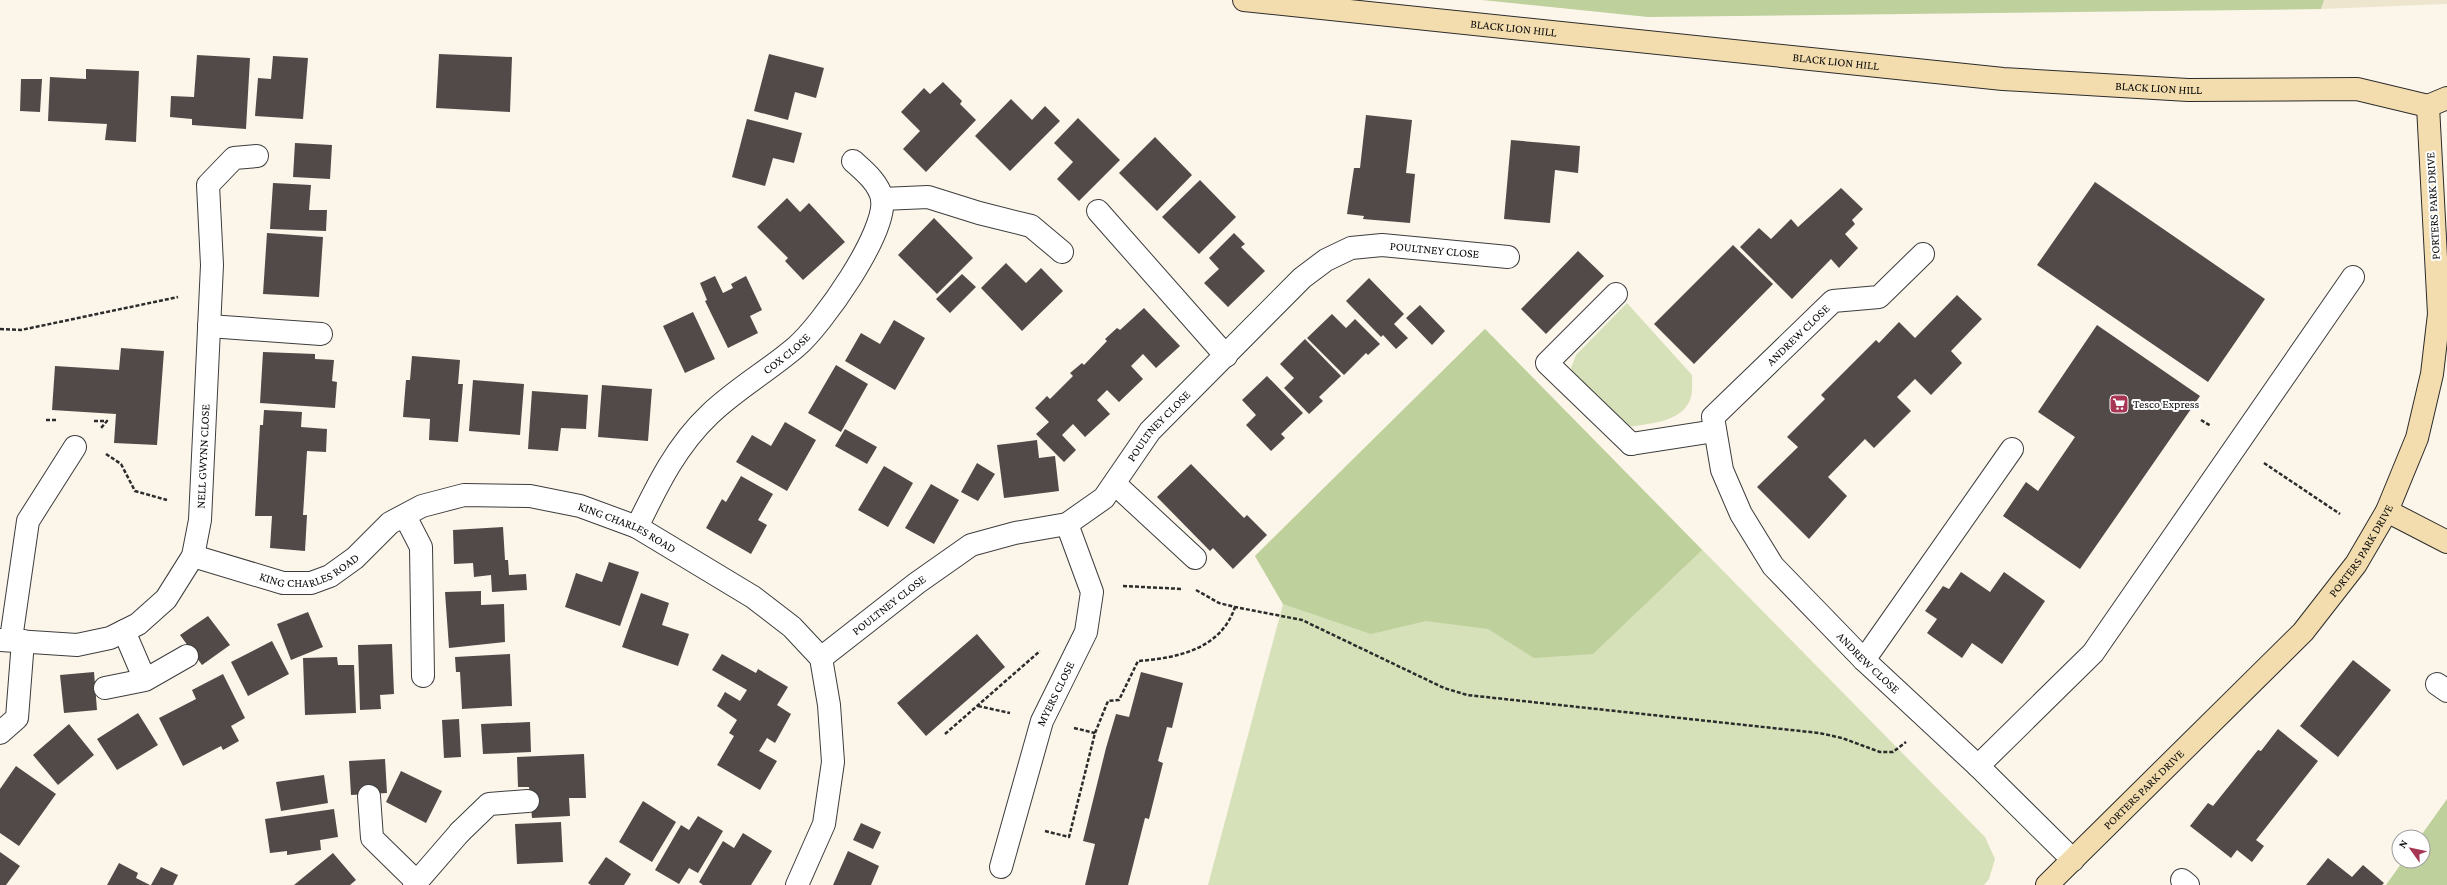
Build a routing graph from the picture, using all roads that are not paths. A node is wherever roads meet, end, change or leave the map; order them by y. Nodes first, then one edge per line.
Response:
1 (1244, 0) edge
2 (2437, 102) edge
3 (256, 156) dead end
4 (853, 161) dead end
5 (882, 199) junction
6 (1098, 212) dead end
7 (1062, 252) dead end
8 (1923, 254) dead end
9 (1508, 256) dead end
10 (2353, 278) dead end
11 (1616, 294) dead end
12 (209, 326) junction
13 (320, 334) dead end
14 (1226, 356) junction
15 (1715, 431) junction
16 (75, 447) dead end
17 (2012, 449) dead end
18 (1114, 484) junction
19 (2387, 511) junction
20 (405, 516) junction
21 (1067, 524) junction
22 (637, 527) junction
23 (2447, 542) edge
24 (193, 556) junction
25 (1196, 558) dead end
26 (124, 631) junction
27 (12, 640) edge
28 (187, 656) dead end
29 (821, 658) junction
30 (1864, 660) junction
31 (422, 676) dead end
32 (145, 680) junction
33 (105, 688) dead end
34 (0, 733) edge
35 (1978, 766) junction
36 (369, 796) dead end
37 (528, 801) dead end
38 (2073, 860) junction
39 (1001, 867) dead end
40 (415, 883) edge
41 (797, 885) edge
42 (2047, 885) edge

1 - 2 main road, BLACK LION HILL
2 - 19 main road, PORTERS PARK DRIVE
3 - 12 street, NELL GWYNN CLOSE
4 - 5 street
5 - 7 street
5 - 22 street, COX CLOSE
6 - 14 street
8 - 15 street, ANDREW CLOSE
9 - 14 street, POULTNEY CLOSE
10 - 35 street
11 - 15 street
12 - 13 street
12 - 24 street, NELL GWYNN CLOSE
14 - 18 street, POULTNEY CLOSE
15 - 30 street, ANDREW CLOSE
16 - 27 street
17 - 30 street
18 - 21 street, POULTNEY CLOSE
18 - 25 street
19 - 23 main road
19 - 38 main road, PORTERS PARK DRIVE
20 - 22 street, KING CHARLES ROAD
20 - 24 street, KING CHARLES ROAD
20 - 31 street
21 - 29 street, POULTNEY CLOSE
21 - 39 street, MYERS CLOSE
22 - 29 street, KING CHARLES ROAD
24 - 26 street, NELL GWYNN CLOSE
26 - 27 street, NELL GWYNN CLOSE
26 - 32 street
27 - 34 street
28 - 32 street
29 - 41 street
30 - 35 street, ANDREW CLOSE
32 - 33 street
35 - 38 street, ANDREW CLOSE
36 - 40 street
37 - 40 street
38 - 42 main road, PORTERS PARK DRIVE

